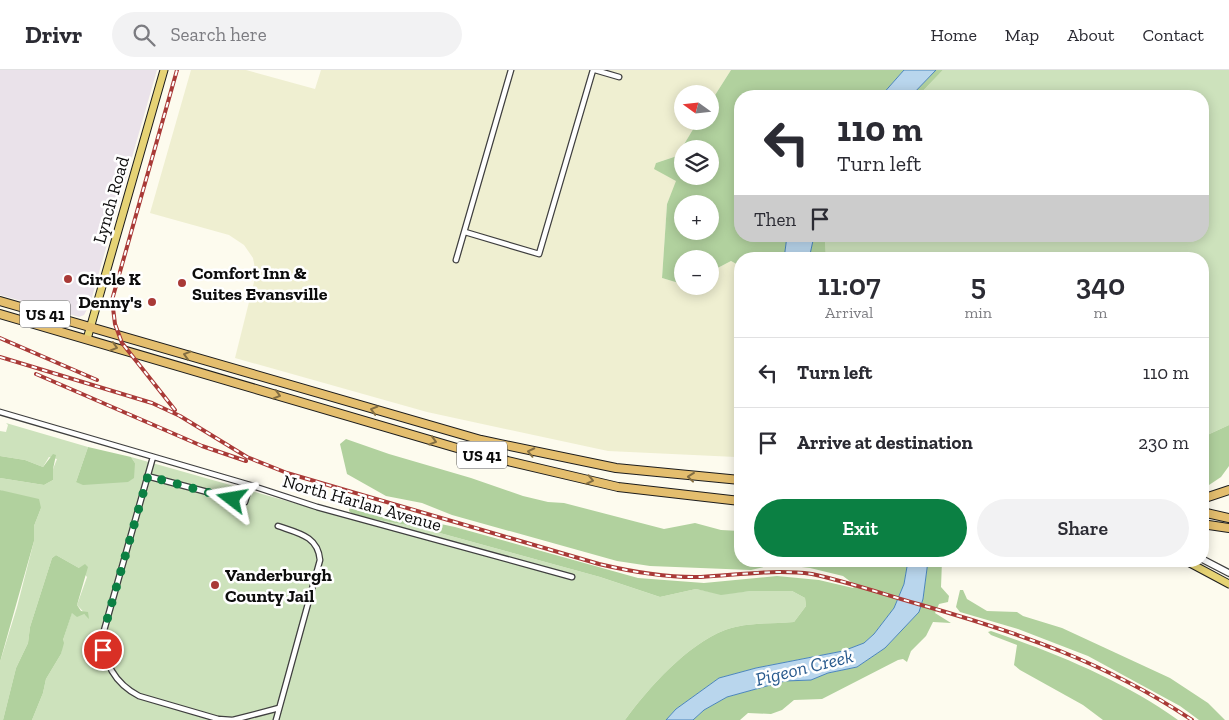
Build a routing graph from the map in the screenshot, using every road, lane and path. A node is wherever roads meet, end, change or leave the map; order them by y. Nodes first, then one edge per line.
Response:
1 (164, 70) edge
2 (512, 70) edge
3 (594, 70) edge
4 (619, 77) dead end
5 (465, 232) junction
6 (456, 260) dead end
7 (0, 301) edge
8 (0, 314) edge
9 (90, 327) junction
10 (86, 339) junction
11 (0, 412) edge
12 (153, 457) junction
13 (148, 476) junction
14 (734, 479) edge
15 (250, 485) junction
16 (1229, 490) edge
17 (1209, 497) edge
18 (734, 501) edge
19 (1209, 514) edge
20 (1229, 518) edge
21 (1209, 525) edge
22 (278, 526) dead end
23 (1229, 528) edge
24 (1209, 563) edge
25 (1197, 567) edge
26 (1229, 574) edge
27 (572, 577) dead end
28 (1229, 584) edge
29 (279, 708) junction
30 (233, 720) edge
31 (276, 720) edge

1 - 9 main road, Lynch Road
2 - 5 street
3 - 4 street
3 - 5 street
5 - 6 street
7 - 9 highway, US 41
8 - 10 highway, US 41
9 - 10 main road, Lynch Road
14 -> 9 highway, US 41
10 -> 18 highway, US 41
11 - 12 street, North Harlan Avenue
12 - 13 street
12 - 15 street, North Harlan Avenue
13 - 15 street
13 - 30 street
15 - 27 street, North Harlan Avenue
16 - 17 highway
19 - 20 highway
21 - 23 highway
22 - 29 street
24 - 26 street
25 - 28 main road
29 - 30 street
29 - 31 street

